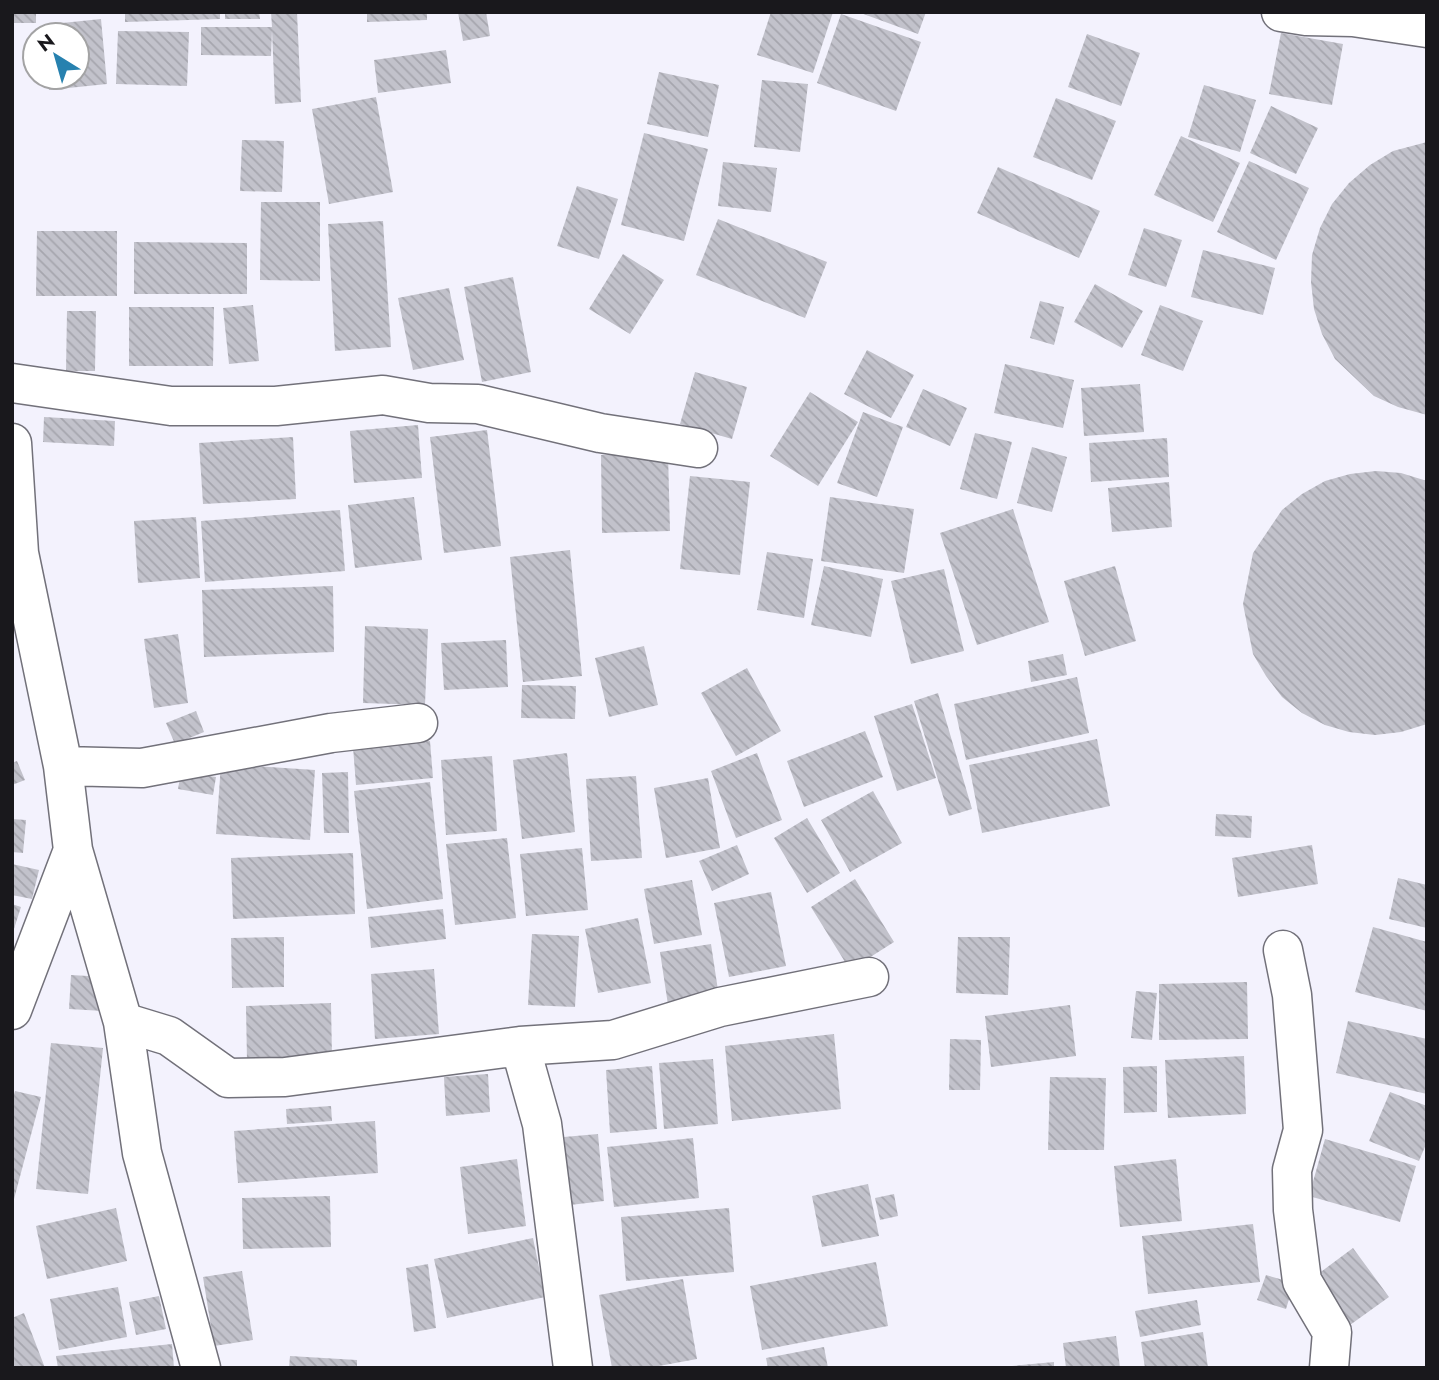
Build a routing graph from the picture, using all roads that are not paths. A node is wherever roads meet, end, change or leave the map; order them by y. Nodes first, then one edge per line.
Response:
1 (1281, 12) edge
2 (1427, 28) edge
3 (12, 383) edge
4 (12, 443) edge
5 (698, 448) dead end
6 (418, 723) dead end
7 (63, 766) junction
8 (73, 850) junction
9 (1283, 950) dead end
10 (869, 977) dead end
11 (12, 1010) edge
12 (123, 1022) junction
13 (520, 1046) junction
14 (201, 1368) edge
15 (573, 1368) edge
16 (1329, 1368) edge

1 - 2 street
3 - 5 street
4 - 7 street
6 - 7 street
7 - 8 street
8 - 11 street
8 - 12 street
9 - 16 street
10 - 13 street
12 - 13 street
12 - 14 street
13 - 15 street

